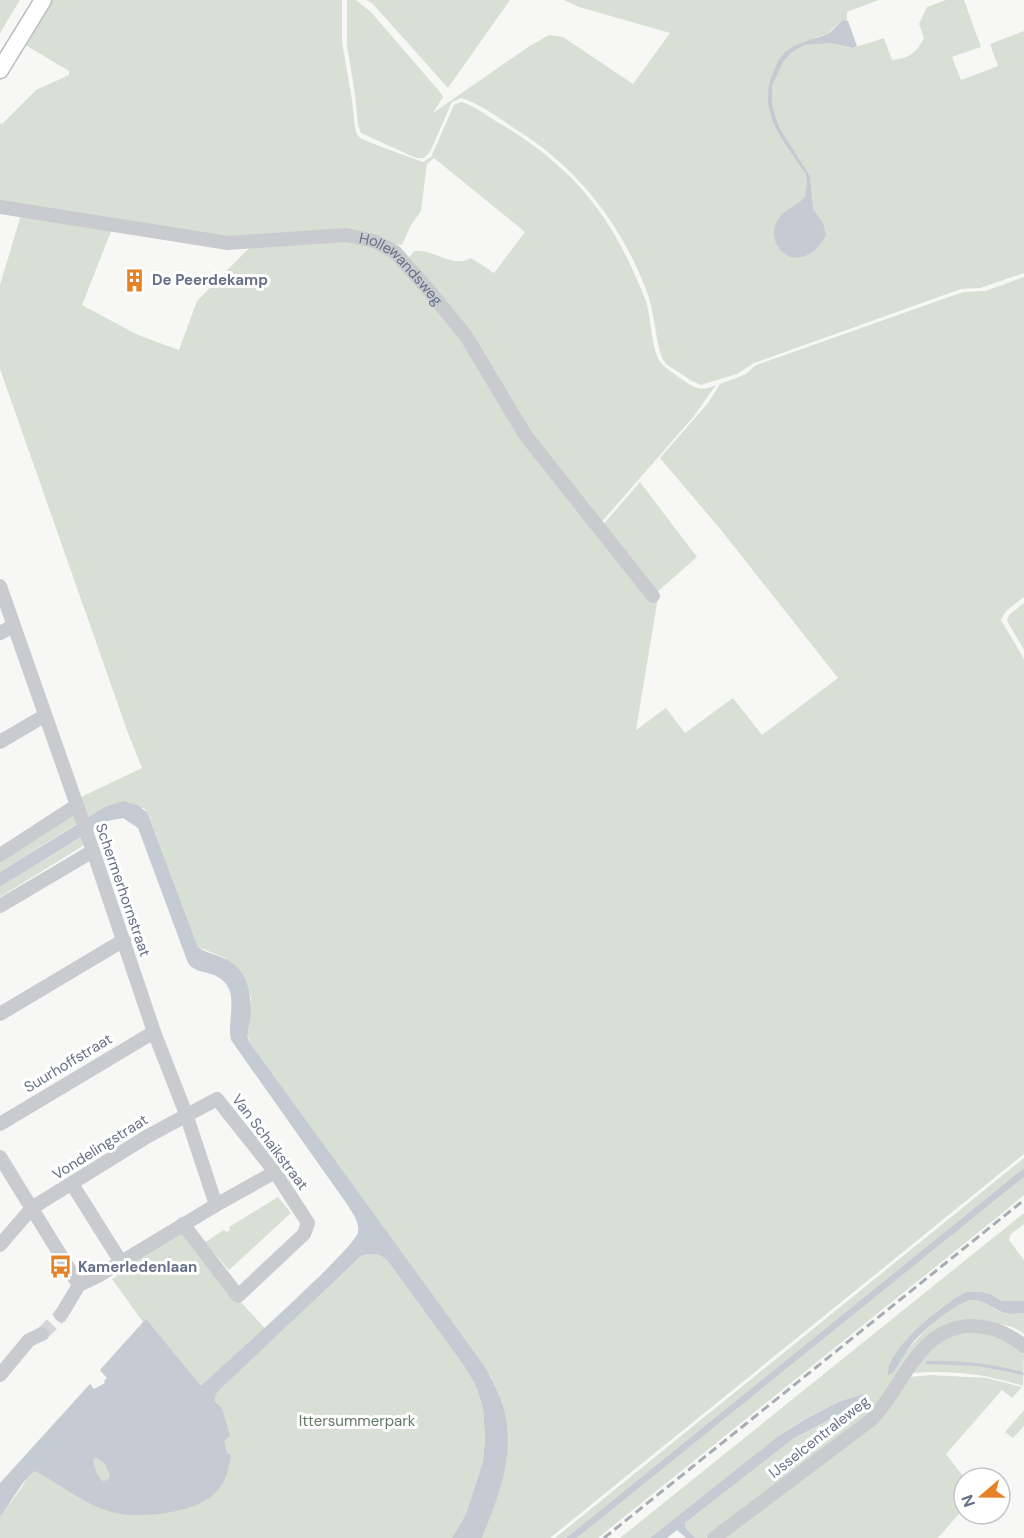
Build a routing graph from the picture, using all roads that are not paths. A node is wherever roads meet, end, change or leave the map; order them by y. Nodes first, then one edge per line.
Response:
1 (43, 0) edge
2 (0, 70) edge
3 (0, 207) edge
4 (0, 586) edge
5 (653, 596) dead end
6 (13, 626) junction
7 (0, 633) edge
8 (44, 716) junction
9 (0, 742) edge
10 (79, 811) junction
11 (93, 851) junction
12 (0, 855) edge
13 (0, 906) edge
14 (124, 940) junction
15 (0, 1014) edge
16 (154, 1032) junction
17 (186, 1114) junction
18 (0, 1124) edge
19 (0, 1157) edge
20 (275, 1172) junction
21 (72, 1184) junction
22 (216, 1204) junction
23 (32, 1208) junction
24 (183, 1224) junction
25 (0, 1245) edge
26 (121, 1262) junction
27 (80, 1285) junction
28 (61, 1315) tunnel mouth
29 (42, 1334) tunnel mouth
30 (1024, 1346) edge
31 (0, 1375) edge
32 (714, 1538) edge

1 - 2 main road
3 - 5 street, Hollewandsweg
4 - 6 street, Schermerhornstraat
6 - 7 street
6 - 8 street, Schermerhornstraat
8 - 9 street
8 - 10 street, Schermerhornstraat
10 - 11 street, Schermerhornstraat
10 - 12 street
11 - 13 street
11 - 14 street, Schermerhornstraat
14 - 15 street
14 - 16 street, Schermerhornstraat
16 - 17 street, Schermerhornstraat
16 - 18 street, Suurhoffstraat
17 - 20 street, Van Schaikstraat
17 - 21 street, Vondelingstraat
17 - 22 street, Schermerhornstraat
19 - 23 street
20 - 22 street
20 - 24 street, Van Schaikstraat
21 - 23 street, Vondelingstraat
21 - 26 street
22 - 24 street
23 - 25 street, Vondelingstraat
23 - 27 street
24 - 26 street
26 - 27 street
27 - 28 street
29 - 31 street
30 - 32 street, IJsselcentraleweg

